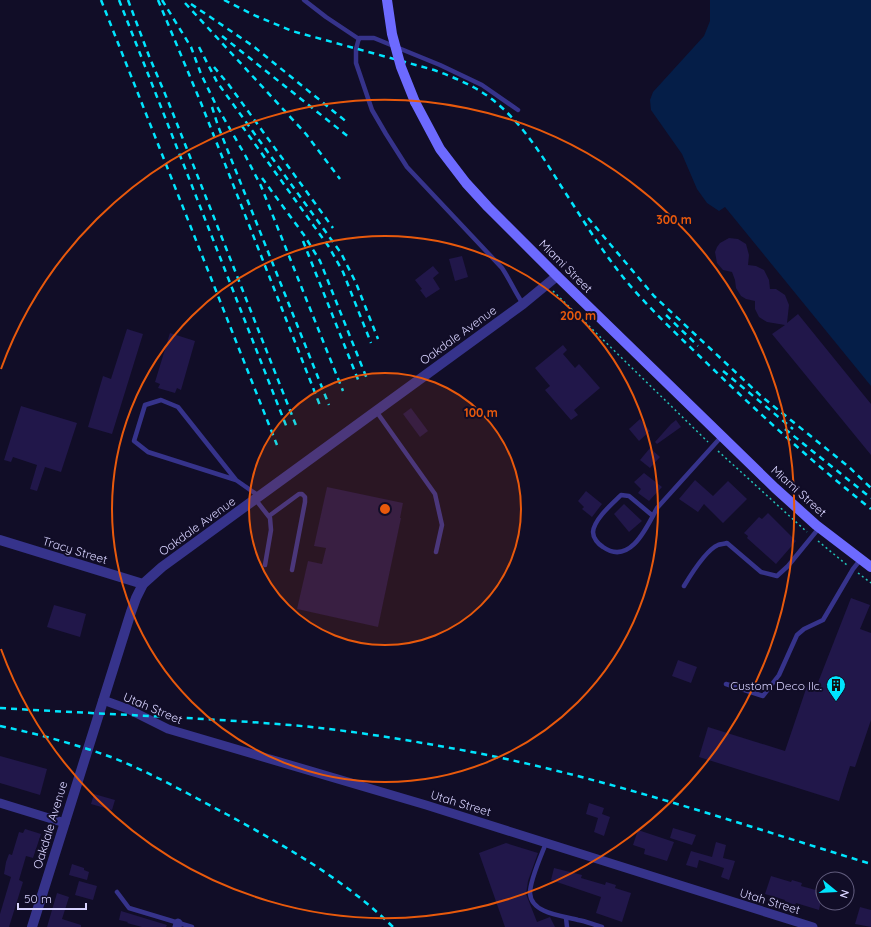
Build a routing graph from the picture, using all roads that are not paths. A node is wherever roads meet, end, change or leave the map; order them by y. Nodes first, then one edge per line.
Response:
1 (304, 0) edge
2 (387, 0) edge
3 (359, 39) junction
4 (518, 110) dead end
5 (557, 276) junction
6 (523, 304) junction
7 (376, 411) junction
8 (722, 436) junction
9 (236, 480) junction
10 (257, 498) junction
11 (269, 516) junction
12 (652, 516) junction
13 (820, 528) junction
14 (0, 540) edge
15 (436, 552) dead end
16 (861, 559) junction
17 (265, 565) dead end
18 (871, 567) edge
19 (292, 570) dead end
20 (143, 584) junction
21 (684, 586) dead end
22 (726, 684) dead end
23 (103, 700) junction
24 (0, 803) edge
25 (64, 823) junction
26 (546, 843) junction
27 (117, 892) dead end
28 (566, 918) junction
29 (177, 925) edge
30 (32, 927) edge
31 (192, 927) edge
32 (567, 927) edge
33 (602, 927) edge
34 (813, 927) edge

1 - 3 lane
2 - 5 main road, Miami Street, bridge
3 - 4 lane
3 - 6 lane
5 - 6 street, Oakdale Avenue
5 - 8 main road, Miami Street
6 - 7 street, Oakdale Avenue
7 - 10 street, Oakdale Avenue
7 - 15 lane
8 - 12 lane
8 - 13 main road, Miami Street
9 - 9 lane
9 - 10 lane
10 - 11 lane
10 - 20 street, Oakdale Avenue
11 - 17 lane
11 - 19 lane
12 - 12 lane
13 - 16 main road, Miami Street
13 - 21 lane
14 - 20 street, Tracy Street
16 - 18 main road, Miami Street
16 - 22 lane
20 - 23 street, Oakdale Avenue
23 - 25 street, Oakdale Avenue
23 - 26 street, Utah Street
24 - 25 street
25 - 30 street, Oakdale Avenue
26 - 28 lane
26 - 34 street, Utah Street
27 - 29 lane
28 - 32 lane
28 - 33 lane
29 - 31 lane

